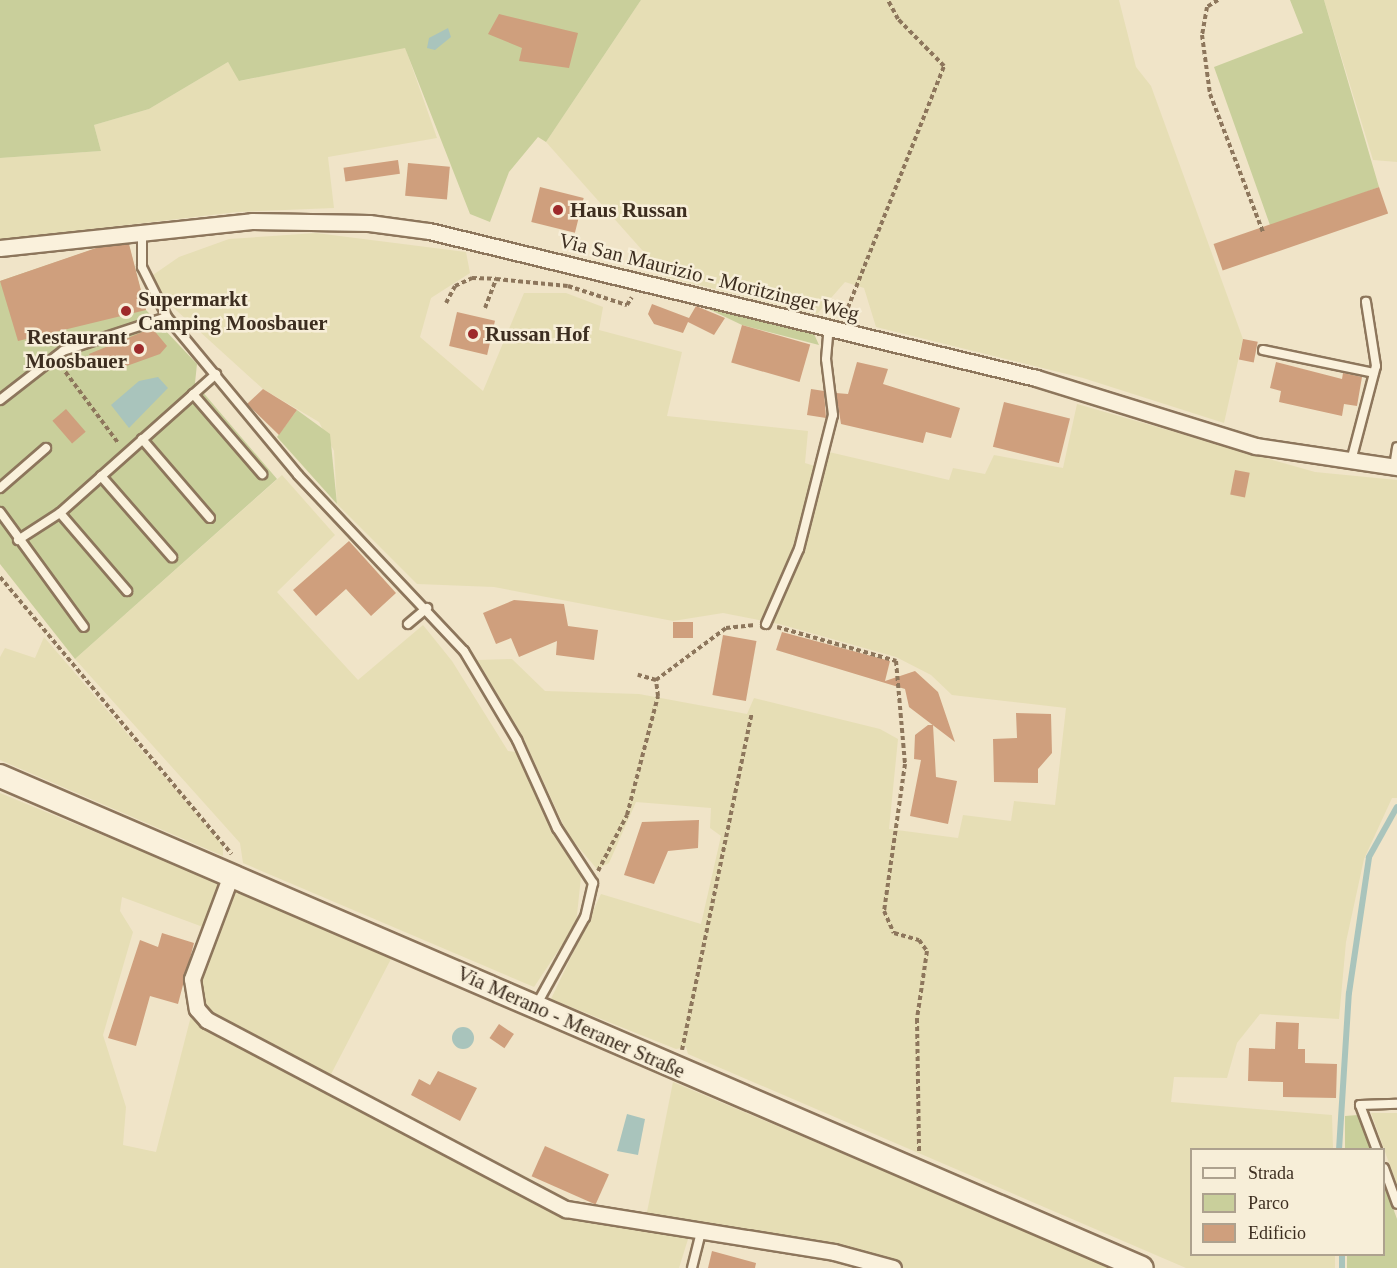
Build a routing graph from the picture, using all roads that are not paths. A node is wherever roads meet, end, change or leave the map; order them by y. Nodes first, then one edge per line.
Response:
1 (142, 233) junction
2 (0, 248) edge
3 (1366, 302) dead end
4 (167, 317) junction
5 (834, 329) junction
6 (1263, 350) dead end
7 (1374, 373) junction
8 (216, 374) junction
9 (193, 394) junction
10 (0, 400) edge
11 (142, 439) junction
12 (1397, 447) edge
13 (46, 448) dead end
14 (1351, 461) junction
15 (1396, 467) edge
16 (262, 474) dead end
17 (101, 476) junction
18 (0, 488) edge
19 (0, 512) edge
20 (60, 513) junction
21 (210, 519) dead end
22 (18, 540) junction
23 (172, 557) dead end
24 (126, 591) dead end
25 (427, 608) junction
26 (408, 624) dead end
27 (766, 624) road end
28 (84, 627) dead end
29 (0, 776) edge
30 (231, 875) junction
31 (539, 1000) junction
32 (1397, 1104) edge
33 (1377, 1148) edge
34 (1385, 1173) edge
35 (1397, 1204) edge
36 (701, 1231) junction
37 (692, 1268) edge
38 (893, 1268) edge
39 (1142, 1268) edge

1 - 2 street, Via San Maurizio - Moritzinger Weg
1 - 4 lane
1 - 5 street, Via San Maurizio - Moritzinger Weg
3 - 7 lane
4 - 8 lane
4 - 10 lane
5 - 14 street, Via San Maurizio - Moritzinger Weg
5 - 27 lane
6 - 7 lane
7 - 14 lane
8 - 9 lane
8 - 25 lane
9 - 11 lane
9 - 16 lane
11 - 17 lane
11 - 21 lane
12 - 15 lane
13 - 18 lane
14 - 15 street, Via San Maurizio - Moritzinger Weg
17 - 20 lane
17 - 23 lane
19 - 22 lane
20 - 22 lane
20 - 24 lane
22 - 28 lane
25 - 26 lane
25 - 31 lane
29 - 30 main road, Via Merano - Meraner Straße
30 - 31 main road, Via Merano - Meraner Straße
30 - 36 street
31 - 39 main road, Via Merano - Meraner Straße
32 - 33 lane
34 - 35 lane
36 - 37 lane
36 - 38 street

